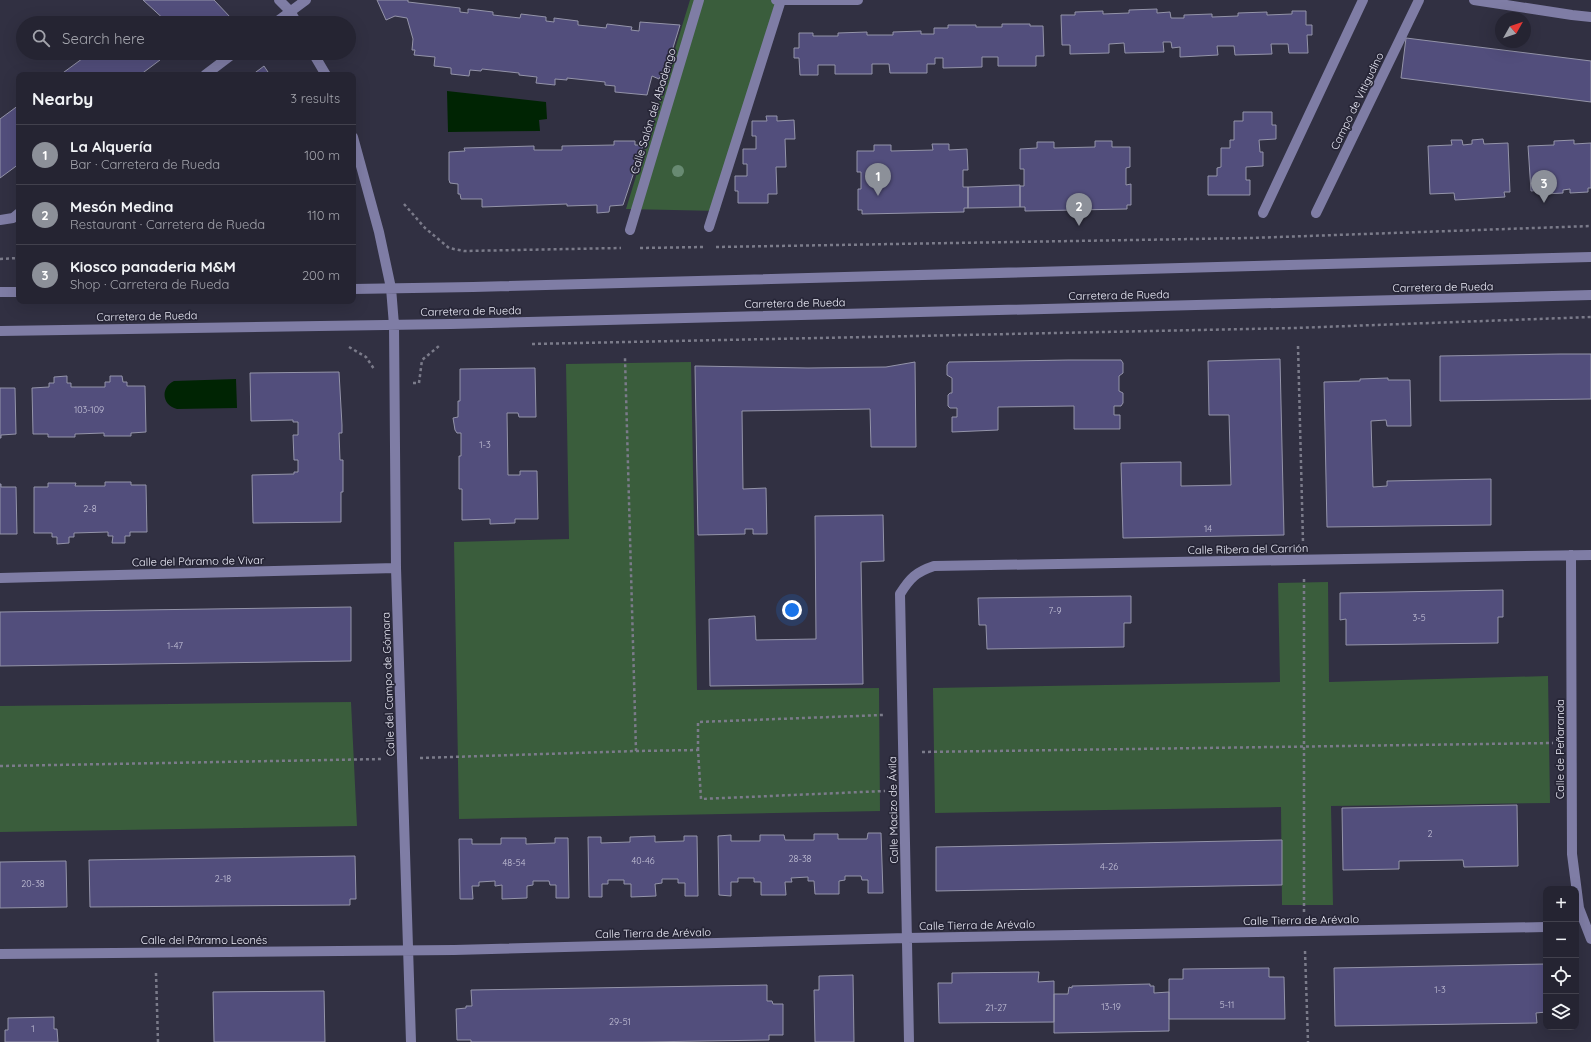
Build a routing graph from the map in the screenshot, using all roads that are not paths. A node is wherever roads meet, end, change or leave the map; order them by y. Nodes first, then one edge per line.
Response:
1 (279, 0) edge
2 (306, 0) edge
3 (699, 0) edge
4 (775, 0) edge
5 (781, 0) edge
6 (858, 0) edge
7 (1363, 0) edge
8 (1419, 0) edge
9 (1474, 0) edge
10 (290, 11) junction
11 (284, 16) edge
12 (293, 16) edge
13 (1591, 17) edge
14 (225, 60) edge
15 (317, 60) edge
16 (209, 72) edge
17 (324, 72) edge
18 (356, 147) edge
19 (1263, 213) dead end
20 (1316, 213) dead end
21 (16, 216) edge
22 (0, 220) edge
23 (708, 227) dead end
24 (630, 230) dead end
25 (1591, 257) edge
26 (391, 288) junction
27 (356, 289) edge
28 (0, 292) edge
29 (16, 292) edge
30 (1591, 295) edge
31 (394, 325) junction
32 (0, 330) edge
33 (1591, 555) edge
34 (1571, 556) junction
35 (396, 568) junction
36 (0, 578) edge
37 (910, 580) joint
38 (1581, 926) edge
39 (1543, 927) edge
40 (907, 938) junction
41 (1591, 939) edge
42 (409, 950) junction
43 (0, 954) edge
44 (411, 1042) edge
45 (909, 1042) edge

1 - 10 street
2 - 10 street
3 - 24 street, Calle Salón del Abadengo
4 - 5 street
5 - 6 street
5 - 23 street
7 - 19 street
8 - 20 street, Campo de Vitigudino
9 - 13 street
10 - 11 street
10 - 12 street
14 - 16 street
15 - 17 street
18 - 26 street, Calle del Campo de Gómara
21 - 22 street
25 - 26 street
26 - 27 street
26 - 31 street, Calle del Campo de Gómara
28 - 29 street
30 - 31 street, Carretera de Rueda
31 - 32 street, Carretera de Rueda
31 - 35 street, Calle del Campo de Gómara
33 - 34 street, Calle Ribera del Carrión
34 - 37 street, Calle Ribera del Carrión
34 - 38 street, Calle de Peñaranda
35 - 36 street, Calle del Páramo de Vivar
35 - 42 street, Calle del Campo de Gómara
37 - 40 street, Calle Macizo de Ávila
38 - 41 street, Calle de Peñaranda
39 - 40 street, Calle Tierra de Arévalo
40 - 42 street, Calle Tierra de Arévalo
40 - 45 street, Calle Macizo de Ávila
42 - 43 street, Calle del Páramo Leonés
42 - 44 street, Calle del Campo de Gómara

